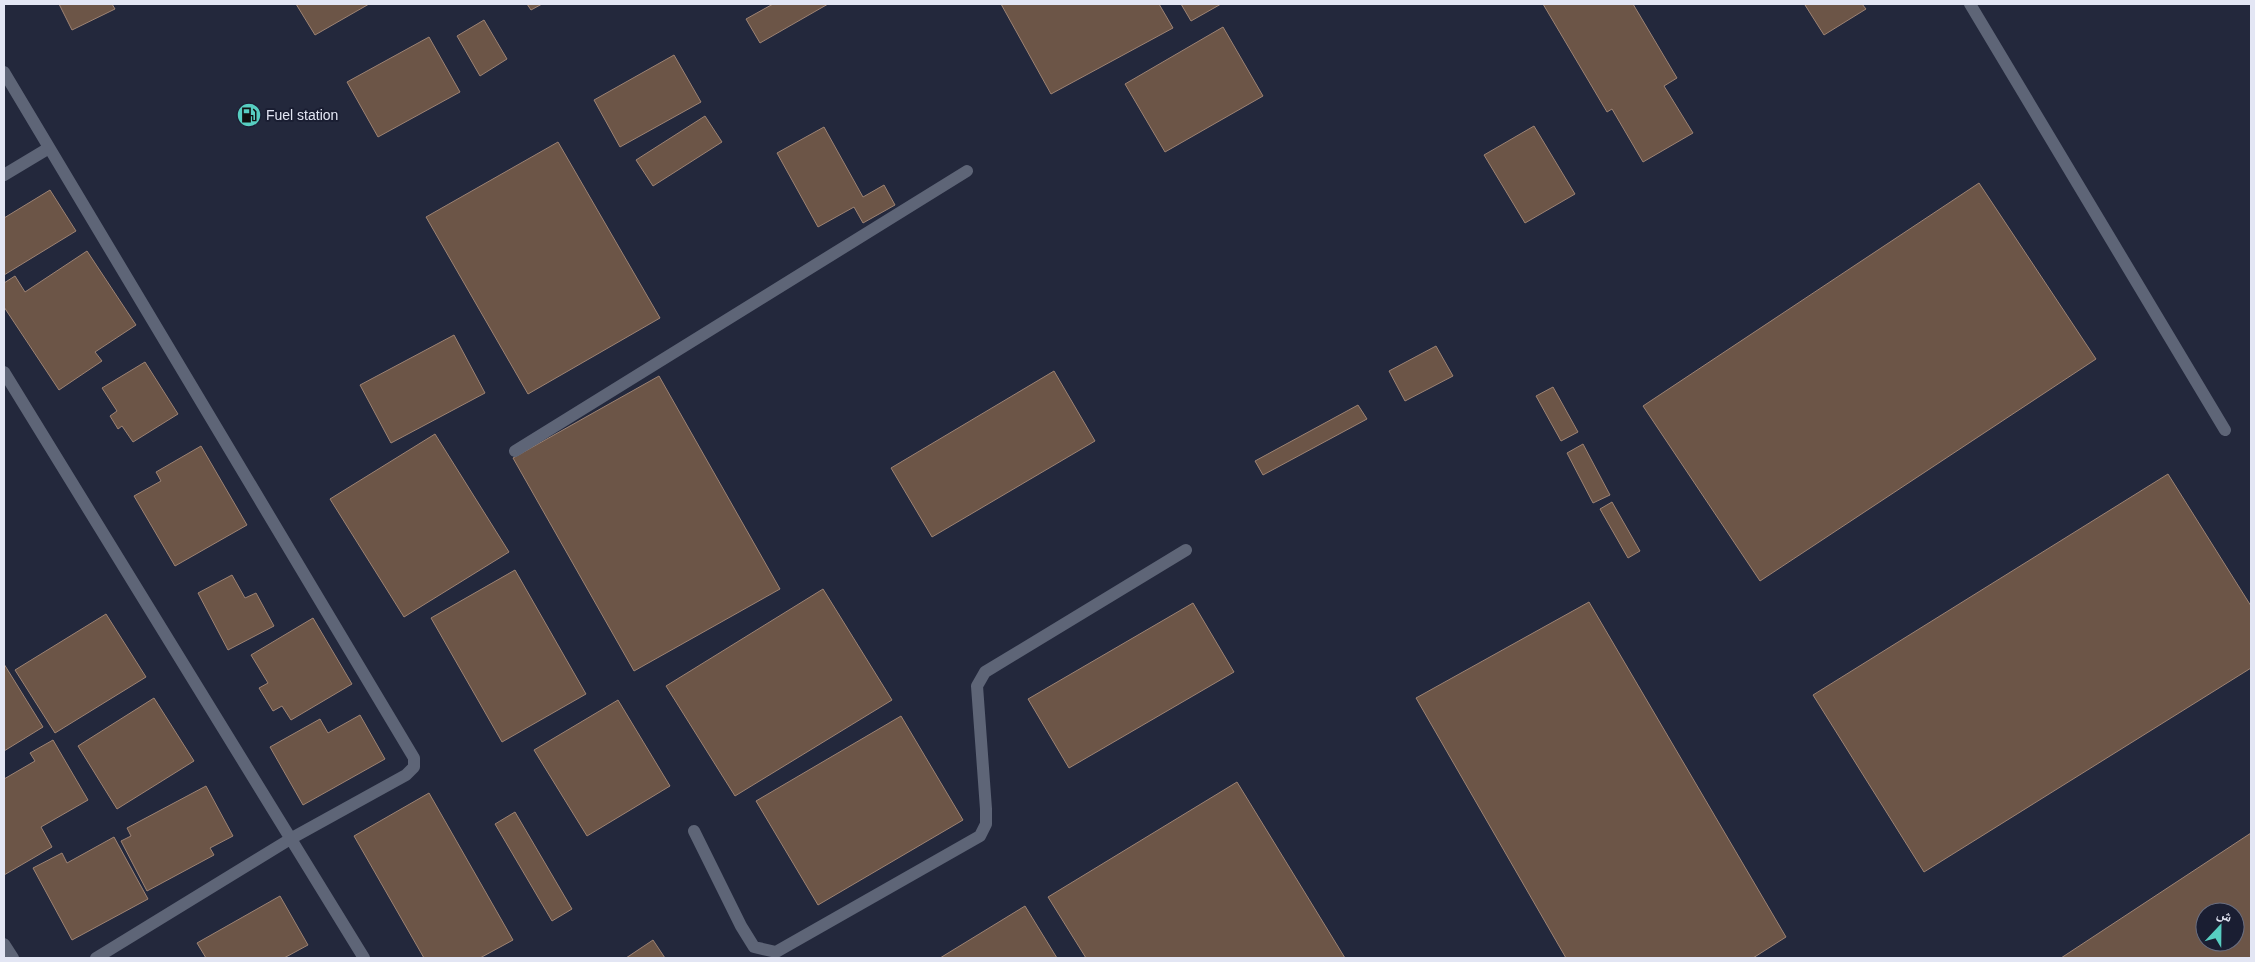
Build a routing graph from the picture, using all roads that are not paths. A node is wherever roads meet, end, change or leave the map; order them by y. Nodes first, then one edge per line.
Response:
1 (1970, 4) edge
2 (4, 72) edge
3 (49, 148) junction
4 (967, 171) dead end
5 (4, 175) edge
6 (4, 372) edge
7 (2225, 430) dead end
8 (515, 450) dead end
9 (1186, 550) dead end
10 (694, 831) dead end
11 (292, 838) junction
12 (4, 944) edge
13 (13, 958) edge
14 (96, 958) edge
15 (364, 958) edge

1 - 7 street
2 - 3 street
3 - 5 street
3 - 11 street
4 - 8 street
6 - 11 street
9 - 10 street
11 - 14 street
11 - 15 street
12 - 13 street

